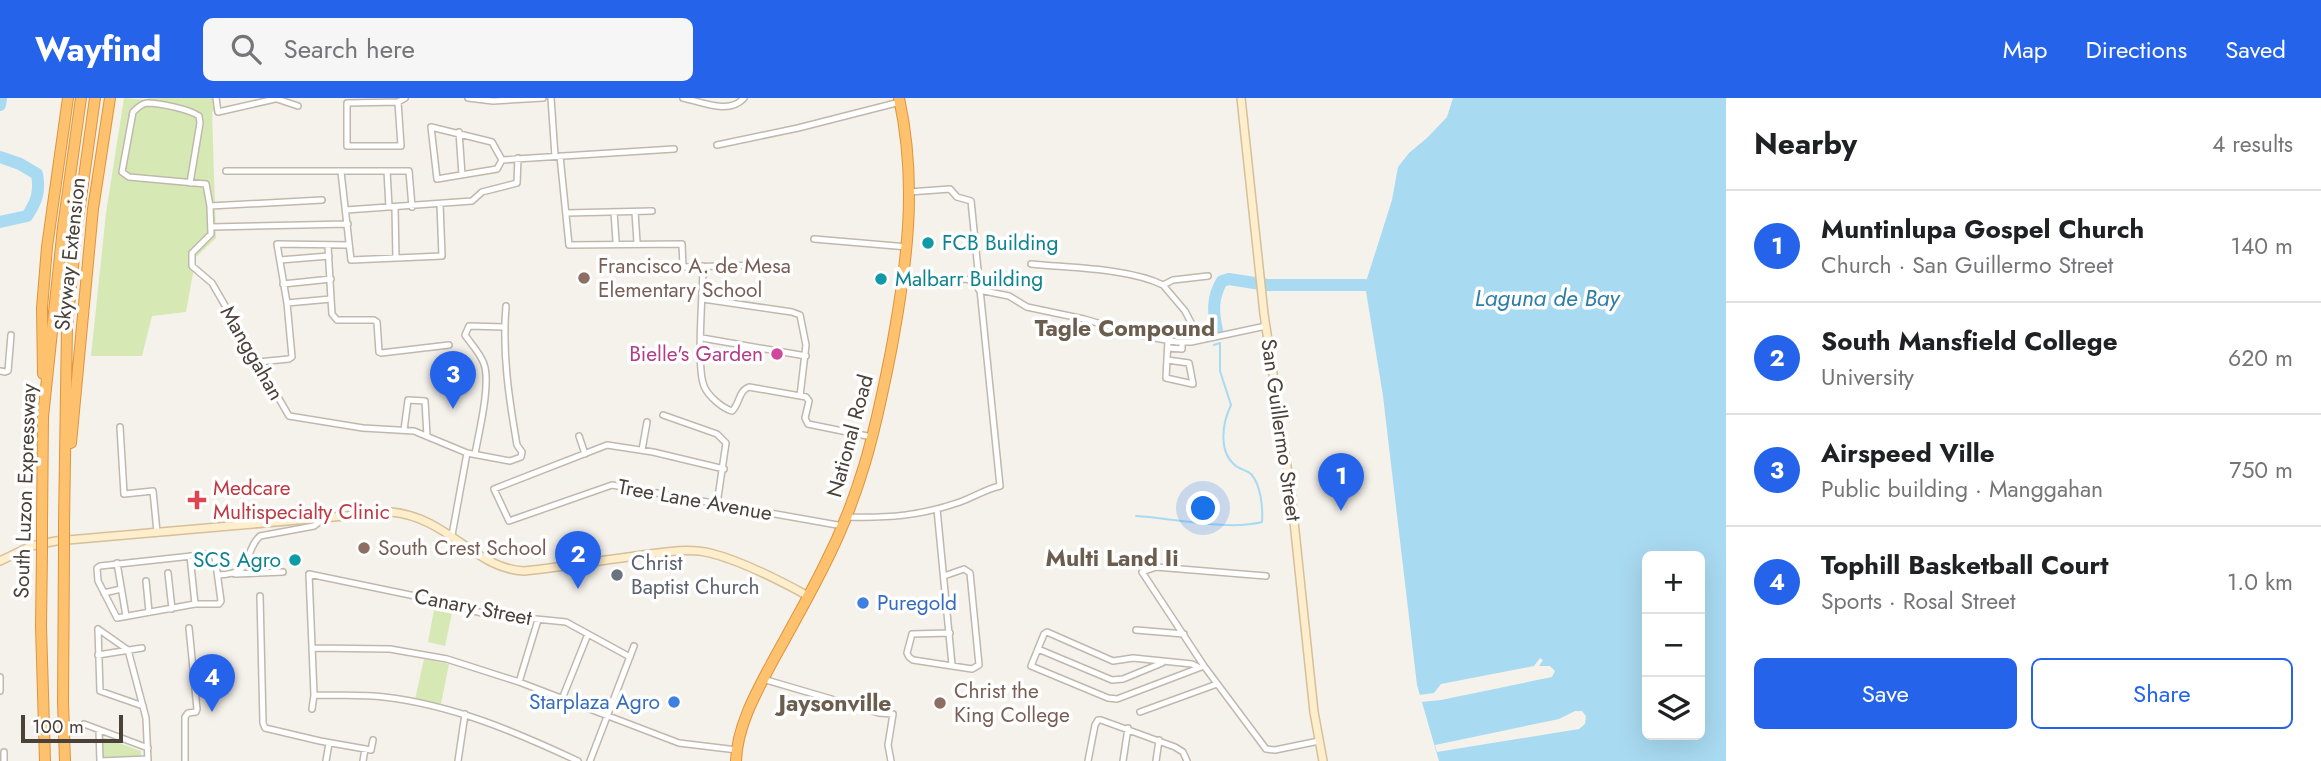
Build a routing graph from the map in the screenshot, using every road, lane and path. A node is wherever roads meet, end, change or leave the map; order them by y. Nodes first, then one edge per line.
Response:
1 (68, 98) edge
2 (81, 98) edge
3 (94, 98) edge
4 (110, 98) edge
5 (216, 98) edge
6 (405, 98) edge
7 (468, 98) edge
8 (543, 98) edge
9 (551, 98) edge
10 (683, 98) edge
11 (744, 98) edge
12 (1241, 98) edge
13 (275, 99) edge
14 (695, 99) edge
15 (900, 100) edge
16 (398, 102) junction
17 (298, 106) dead end
18 (459, 132) junction
19 (717, 145) dead end
20 (674, 149) dead end
21 (558, 156) junction
22 (518, 158) junction
23 (502, 160) junction
24 (387, 171) junction
25 (226, 172) dead end
26 (341, 172) junction
27 (462, 176) junction
28 (190, 183) junction
29 (909, 192) junction
30 (322, 200) dead end
31 (440, 204) junction
32 (210, 206) junction
33 (392, 207) junction
34 (412, 207) junction
35 (346, 210) junction
36 (652, 211) dead end
37 (614, 212) junction
38 (635, 212) junction
39 (566, 213) junction
40 (348, 224) junction
41 (211, 227) junction
42 (814, 239) dead end
43 (615, 241) dead end
44 (637, 242) dead end
45 (349, 245) junction
46 (328, 246) junction
47 (908, 247) junction
48 (329, 256) junction
49 (396, 258) junction
50 (279, 260) junction
51 (1031, 264) dead end
52 (762, 265) dead end
53 (703, 266) junction
54 (1208, 276) dead end
55 (331, 279) junction
56 (959, 279) dead end
57 (283, 284) junction
58 (1163, 285) junction
59 (979, 290) junction
60 (331, 299) junction
61 (703, 299) junction
62 (286, 303) junction
63 (506, 306) dead end
64 (1266, 326) junction
65 (504, 327) junction
66 (11, 335) dead end
67 (702, 338) junction
68 (1168, 340) junction
69 (1200, 340) junction
70 (1182, 342) junction
71 (449, 345) dead end
72 (1168, 348) junction
73 (806, 356) junction
74 (1167, 360) junction
75 (257, 362) junction
76 (0, 371) edge
77 (800, 396) junction
78 (663, 415) dead end
79 (43, 417) junction
80 (648, 422) dead end
81 (120, 428) dead end
82 (404, 430) junction
83 (427, 436) junction
84 (579, 436) dead end
85 (873, 438) junction
86 (642, 450) junction
87 (467, 453) junction
88 (475, 454) junction
89 (585, 454) junction
90 (724, 469) junction
91 (64, 482) junction
92 (717, 504) junction
93 (937, 509) junction
94 (325, 517) junction
95 (845, 522) junction
96 (157, 532) junction
97 (452, 535) junction
98 (190, 556) junction
99 (0, 561) edge
100 (117, 563) junction
101 (283, 572) dead end
102 (168, 573) dead end
103 (218, 575) junction
104 (232, 575) junction
105 (944, 576) junction
106 (1266, 576) dead end
107 (146, 581) dead end
108 (121, 590) junction
109 (104, 593) junction
110 (260, 596) dead end
111 (808, 596) junction
112 (908, 602) dead end
113 (195, 604) junction
114 (947, 606) junction
115 (172, 609) junction
116 (149, 612) junction
117 (126, 616) junction
118 (538, 620) junction
119 (189, 628) dead end
120 (1136, 629) dead end
121 (950, 633) junction
122 (588, 634) junction
123 (1184, 635) junction
124 (634, 646) dead end
125 (142, 648) dead end
126 (312, 648) junction
127 (1038, 649) junction
128 (128, 650) junction
129 (98, 655) junction
130 (630, 657) junction
131 (1165, 662) junction
132 (951, 665) junction
133 (1201, 666) junction
134 (0, 677) edge
135 (763, 679) junction
136 (519, 682) junction
137 (1217, 684) junction
138 (0, 691) edge
139 (314, 695) junction
140 (562, 699) junction
141 (143, 706) junction
142 (312, 709) dead end
143 (1140, 712) dead end
144 (465, 714) junction
145 (608, 716) junction
146 (85, 724) dead end
147 (1128, 728) junction
148 (99, 730) junction
149 (373, 740) dead end
150 (1159, 740) junction
151 (1319, 741) junction
152 (329, 743) junction
153 (148, 748) junction
154 (365, 749) junction
155 (737, 750) junction
156 (4, 752) dead end
157 (148, 760) edge
158 (4, 761) edge
159 (45, 761) edge
160 (65, 761) edge
161 (100, 761) edge
162 (185, 761) edge
163 (326, 761) edge
164 (363, 761) edge
165 (458, 761) edge
166 (578, 761) edge
167 (590, 761) edge
168 (736, 761) edge
169 (891, 761) edge
170 (1088, 761) edge
171 (1123, 761) edge
172 (1156, 761) edge
173 (1187, 761) edge
174 (1323, 761) edge

1 - 79 highway, Skyway Extension
2 - 79 highway, South Luzon Expressway
3 - 91 highway, South Luzon Expressway
4 - 91 highway, Skyway Extension
5 - 13 street
6 - 16 street
7 - 8 street
9 - 21 street
10 - 14 street
11 - 14 street
12 - 64 street, San Guillermo Street
13 - 17 street
15 - 19 street
15 - 29 highway, National Road
16 - 16 street
18 - 23 street
18 - 27 street
18 - 27 street
20 - 21 street
21 - 22 street
21 - 39 street
22 - 23 street
22 - 31 street
23 - 27 street
24 - 26 street
24 - 33 street
24 - 34 street
25 - 26 street
26 - 35 street
28 - 28 street
28 - 32 street
29 - 47 highway, National Road
29 - 59 street
30 - 32 street
31 - 34 street
31 - 49 street
32 - 41 street
33 - 34 street
33 - 35 street
33 - 49 street
35 - 40 street
36 - 38 street
37 - 38 street
37 - 39 street
37 - 43 street
38 - 44 street
39 - 53 street
40 - 41 street
40 - 45 street
41 - 75 street, Manggahan
42 - 47 street
45 - 46 street
45 - 49 street
46 - 48 street
46 - 50 street
47 - 85 highway, National Road
48 - 50 street
48 - 55 street
50 - 57 street
51 - 58 street
52 - 53 street
53 - 61 street
54 - 58 street
55 - 57 street
55 - 60 street
56 - 59 street
57 - 62 street
58 - 69 street
59 - 68 street
59 - 93 street, Tree Lane Avenue
60 - 62 street
60 - 71 street
61 - 67 street
61 - 73 street
62 - 75 street
63 - 65 street
64 - 69 street
64 - 151 street, San Guillermo Street
65 - 88 street
65 - 88 street, Manggahan
66 - 76 street
67 - 73 street
67 - 77 street
68 - 70 street
68 - 72 street
69 - 70 street
70 - 72 street
72 - 74 street
73 - 77 street
74 - 74 street
75 - 82 street, Manggahan
77 - 85 street
78 - 90 street
79 - 159 highway, South Luzon Expressway, bridge
80 - 86 street
81 - 96 street
82 - 83 street, Manggahan
82 - 83 street
83 - 87 street, Manggahan
84 - 89 street
85 - 95 highway, National Road
86 - 89 street
86 - 90 street
87 - 88 street, Manggahan
87 - 97 street
89 - 92 street, Tree Lane Avenue
90 - 92 street
91 - 160 highway, South Luzon Expressway, bridge
92 - 95 street, Tree Lane Avenue
93 - 95 street, Tree Lane Avenue
93 - 105 street
94 - 96 street
94 - 97 street
94 - 104 street
95 - 111 highway, National Road
96 - 99 street
97 - 111 street
98 - 100 street
98 - 103 street
98 - 113 street
100 - 108 street
100 - 109 street
101 - 104 street
102 - 115 street
103 - 104 street
103 - 113 street
105 - 114 street
105 - 132 street
106 - 123 street
107 - 116 street
108 - 109 street
108 - 117 street
109 - 117 street
110 - 152 street
111 - 135 highway, National Road
112 - 114 street
113 - 115 street
114 - 121 street
115 - 116 street
116 - 117 street
118 - 122 street, Canary Street
118 - 126 street, Canary Street
118 - 136 street
119 - 162 street
120 - 123 street
121 - 132 street
121 - 132 street
122 - 130 street, Canary Street
122 - 140 street
123 - 133 street
124 - 130 street
125 - 128 street
126 - 136 street
126 - 139 street
127 - 131 street
127 - 131 street
127 - 133 street
128 - 129 street
128 - 129 street
128 - 141 street
129 - 141 street
130 - 145 street
131 - 133 street
133 - 137 street
134 - 138 street
135 - 155 highway, National Road
135 - 169 street
136 - 140 street
137 - 143 street
137 - 151 street
139 - 142 street
139 - 144 street
140 - 145 street
141 - 153 street
144 - 165 street
144 - 166 street
145 - 155 street
145 - 167 street
146 - 148 street
147 - 150 street
147 - 170 street
147 - 171 street
148 - 153 street
148 - 161 street
149 - 154 street
150 - 172 street
150 - 173 street
151 - 174 street, San Guillermo Street
152 - 154 street
152 - 163 street
153 - 157 street
154 - 164 street
155 - 168 highway, National Road
156 - 158 street
157 - 161 street

